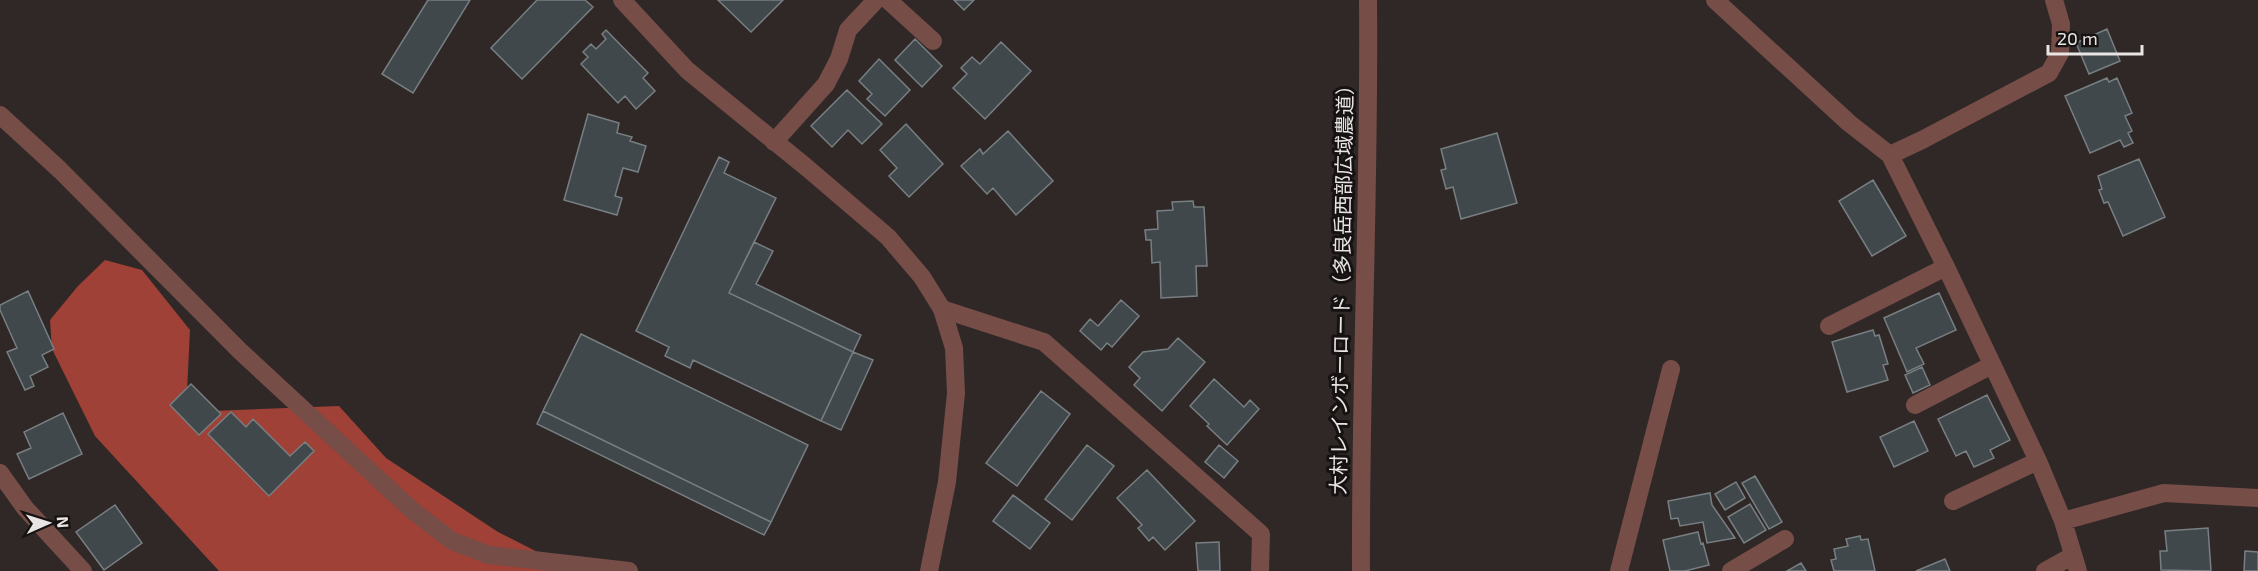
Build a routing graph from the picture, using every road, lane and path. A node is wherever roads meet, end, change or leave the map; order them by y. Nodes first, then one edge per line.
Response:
1 (621, 0) edge
2 (876, 0) edge
3 (888, 0) edge
4 (1368, 0) edge
5 (1715, 0) edge
6 (2054, 0) edge
7 (933, 41) dead end
8 (0, 115) edge
9 (774, 142) junction
10 (1890, 155) junction
11 (1946, 267) junction
12 (942, 309) junction
13 (1829, 326) dead end
14 (1992, 365) junction
15 (1671, 369) dead end
16 (1915, 405) dead end
17 (2038, 461) junction
18 (0, 473) edge
19 (2258, 498) edge
20 (1953, 501) dead end
21 (2063, 521) junction
22 (1785, 539) dead end
23 (2075, 564) edge
24 (83, 571) edge
25 (629, 571) edge
26 (929, 571) edge
27 (1260, 571) edge
28 (1361, 571) edge
29 (1619, 571) edge
30 (1731, 571) edge
31 (2045, 571) edge

1 - 9 street
2 - 9 street
3 - 7 street
4 - 28 street, 大村レインボーロード（多良岳西部広域農道）
5 - 10 street
6 - 10 street
8 - 25 street
9 - 12 street
10 - 11 street
11 - 13 street
11 - 14 street
12 - 26 street
12 - 27 street
14 - 16 street
14 - 17 street
15 - 29 street
17 - 20 street
17 - 21 street
18 - 24 street
19 - 21 street
21 - 23 street
22 - 30 street
23 - 31 street

